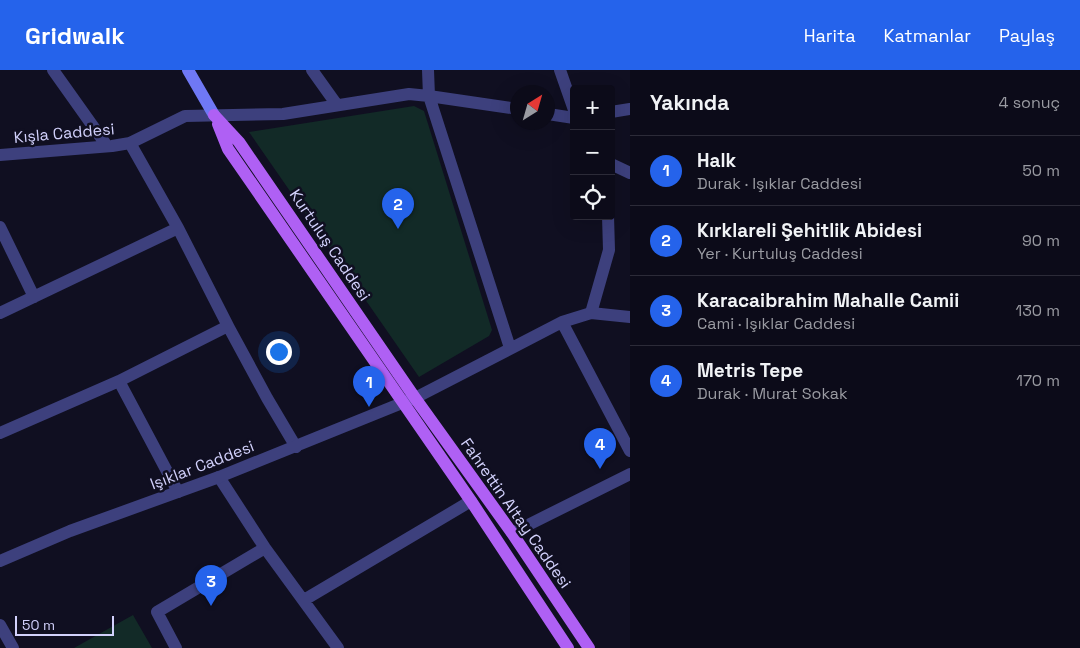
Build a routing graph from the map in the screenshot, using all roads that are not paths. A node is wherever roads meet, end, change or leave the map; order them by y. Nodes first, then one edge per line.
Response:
1 (52, 70) edge
2 (188, 70) edge
3 (312, 70) edge
4 (428, 70) edge
5 (560, 70) edge
6 (429, 96) junction
7 (570, 99) edge
8 (337, 104) junction
9 (510, 108) edge
10 (630, 109) edge
11 (615, 111) edge
12 (214, 115) junction
13 (555, 115) edge
14 (570, 117) edge
15 (130, 143) junction
16 (107, 146) junction
17 (0, 154) edge
18 (615, 166) edge
19 (630, 173) edge
20 (608, 220) edge
21 (0, 228) edge
22 (178, 228) junction
23 (34, 297) junction
24 (591, 312) junction
25 (0, 313) edge
26 (630, 317) edge
27 (562, 322) junction
28 (228, 326) junction
29 (510, 348) junction
30 (119, 381) junction
31 (415, 398) junction
32 (402, 403) junction
33 (0, 433) edge
34 (296, 447) junction
35 (630, 450) edge
36 (630, 474) edge
37 (219, 477) junction
38 (178, 492) junction
39 (471, 501) junction
40 (512, 533) junction
41 (265, 548) junction
42 (0, 561) edge
43 (304, 600) junction
44 (0, 625) edge
45 (13, 648) edge
46 (176, 648) edge
47 (338, 648) edge
48 (567, 648) edge
49 (588, 648) edge

1 - 16 street
2 - 12 main road, Kurtuluş Caddesi
3 - 8 street
4 - 6 street
5 - 7 street
6 - 8 street, Kışla Caddesi
6 - 9 street, Kışla Caddesi
6 - 29 street
8 - 12 street, Kışla Caddesi
10 - 11 street
12 - 15 street, Kışla Caddesi
12 - 31 main road, Kurtuluş Caddesi
12 - 32 main road, Kurtuluş Caddesi
13 - 14 street
15 - 16 street, Kışla Caddesi
15 - 22 street
16 - 17 street, Kışla Caddesi
18 - 19 street
20 - 24 street
21 - 23 street
22 - 23 street
22 - 28 street
23 - 25 street
24 - 26 street
24 - 27 street, Işıklar Caddesi
27 - 29 street, Işıklar Caddesi
27 - 35 street
28 - 30 street
28 - 34 street
29 - 31 street, Işıklar Caddesi
30 - 33 street
30 - 38 street
31 - 32 street, Işıklar Caddesi
31 - 40 main road, Fahrettin Altay Caddesi
32 - 34 street, Işıklar Caddesi
32 - 39 main road, Fahrettin Altay Caddesi
34 - 37 street, Işıklar Caddesi
36 - 40 street
37 - 38 street, Işıklar Caddesi
37 - 41 street
38 - 42 street, Işıklar Caddesi
39 - 43 street
39 - 48 main road, Fahrettin Altay Caddesi
40 - 49 main road, Fahrettin Altay Caddesi
41 - 43 street
41 - 46 street
43 - 47 street
44 - 45 street

